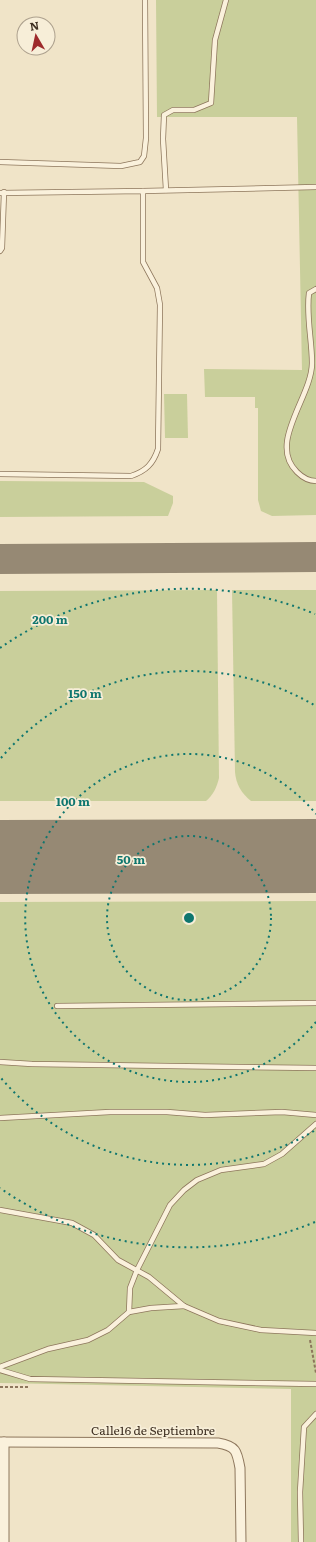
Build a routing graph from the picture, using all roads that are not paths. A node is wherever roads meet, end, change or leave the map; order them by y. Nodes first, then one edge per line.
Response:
1 (145, 0) edge
2 (226, 0) edge
3 (0, 162) edge
4 (316, 187) edge
5 (166, 190) junction
6 (143, 191) junction
7 (2, 193) edge
8 (0, 251) edge
9 (316, 289) edge
10 (0, 474) edge
11 (316, 481) edge
12 (316, 1003) edge
13 (57, 1006) dead end
14 (0, 1062) edge
15 (316, 1068) edge
16 (316, 1115) edge
17 (0, 1118) edge
18 (316, 1124) edge
19 (0, 1210) edge
20 (137, 1270) junction
21 (184, 1306) junction
22 (129, 1312) junction
23 (316, 1333) edge
24 (0, 1367) edge
25 (0, 1370) edge
26 (316, 1384) edge
27 (316, 1414) edge
28 (2, 1442) edge
29 (4, 1542) edge
30 (241, 1542) edge
31 (301, 1542) edge

1 - 3 lane
2 - 5 lane
4 - 5 lane
5 - 6 lane
6 - 7 lane
6 - 10 lane
7 - 8 lane
9 - 11 lane
12 - 13 lane
14 - 15 lane
16 - 17 lane
18 - 20 lane
19 - 20 lane
20 - 21 lane
20 - 22 lane
21 - 22 lane
21 - 23 lane
22 - 24 lane
25 - 26 lane
27 - 31 lane
28 - 29 street
28 - 30 street, Calle16 de Septiembre

